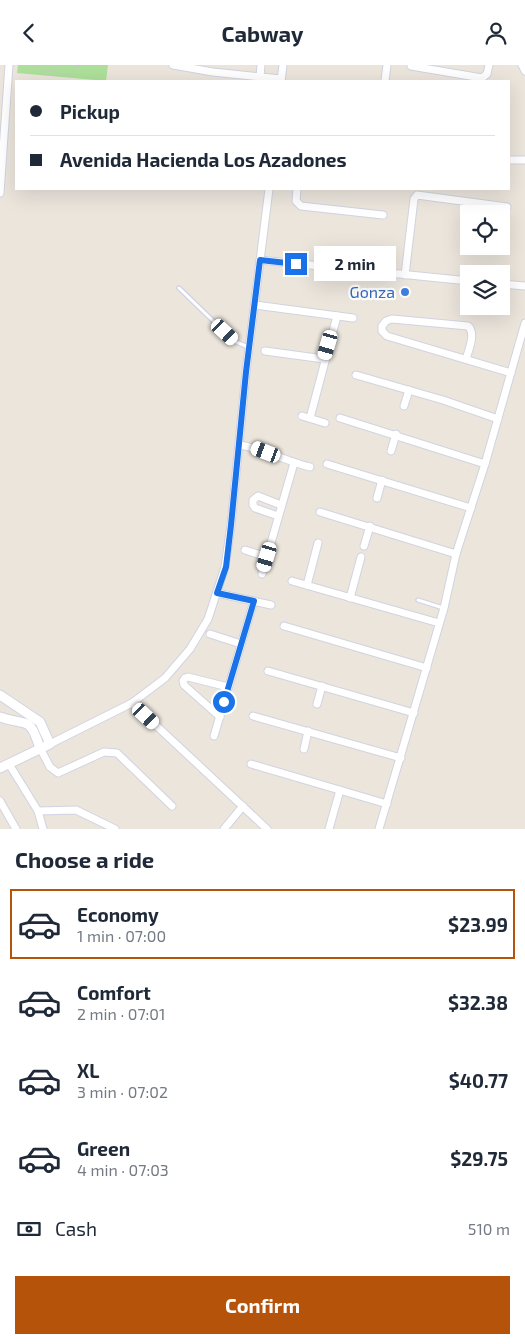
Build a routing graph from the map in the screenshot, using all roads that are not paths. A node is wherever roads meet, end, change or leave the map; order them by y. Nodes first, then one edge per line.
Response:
1 (9, 65) edge
2 (173, 65) edge
3 (261, 65) edge
4 (283, 65) edge
5 (387, 65) edge
6 (488, 65) edge
7 (522, 65) edge
8 (411, 66) edge
9 (525, 71) edge
10 (213, 72) junction
11 (260, 77) junction
12 (212, 80) edge
13 (281, 80) edge
14 (385, 80) edge
15 (3, 105) edge
16 (510, 160) edge
17 (525, 160) edge
18 (269, 190) edge
19 (297, 190) edge
20 (0, 193) edge
21 (492, 205) edge
22 (383, 215) dead end
23 (260, 260) junction
24 (405, 275) junction
25 (460, 280) edge
26 (510, 285) edge
27 (525, 286) edge
28 (179, 288) dead end
29 (255, 305) junction
30 (337, 316) junction
31 (353, 318) dead end
32 (525, 323) edge
33 (249, 347) junction
34 (265, 351) dead end
35 (324, 359) junction
36 (466, 359) junction
37 (511, 373) junction
38 (356, 375) dead end
39 (409, 390) junction
40 (404, 407) dead end
41 (340, 418) dead end
42 (498, 419) junction
43 (325, 423) dead end
44 (396, 434) junction
45 (240, 445) junction
46 (392, 451) dead end
47 (294, 463) junction
48 (327, 464) dead end
49 (485, 464) junction
50 (310, 467) dead end
51 (382, 480) junction
52 (377, 498) dead end
53 (281, 505) junction
54 (471, 508) junction
55 (320, 511) dead end
56 (278, 516) junction
57 (370, 526) junction
58 (318, 543) dead end
59 (364, 546) dead end
60 (245, 550) dead end
61 (456, 554) junction
62 (267, 557) junction
63 (361, 557) dead end
64 (262, 574) dead end
65 (292, 581) dead end
66 (307, 585) junction
67 (217, 593) junction
68 (350, 598) junction
69 (418, 600) dead end
70 (254, 601) junction
71 (272, 605) dead end
72 (444, 608) junction
73 (439, 623) junction
74 (284, 626) dead end
75 (210, 634) dead end
76 (241, 644) junction
77 (427, 668) junction
78 (268, 671) dead end
79 (322, 686) junction
80 (228, 687) junction
81 (0, 695) edge
82 (132, 703) junction
83 (317, 703) dead end
84 (13, 705) junction
85 (414, 713) junction
86 (253, 716) dead end
87 (220, 717) junction
88 (3, 718) edge
89 (308, 731) junction
90 (214, 736) dead end
91 (50, 744) junction
92 (40, 748) junction
93 (304, 749) dead end
94 (401, 757) junction
95 (250, 764) dead end
96 (4, 766) edge
97 (340, 790) junction
98 (0, 801) edge
99 (387, 803) junction
100 (172, 806) dead end
101 (243, 806) junction
102 (38, 811) junction
103 (16, 829) edge
104 (42, 829) edge
105 (115, 829) edge
106 (224, 829) edge
107 (267, 829) edge
108 (329, 829) edge
109 (379, 829) edge

1 - 15 street
2 - 10 street
3 - 11 street
4 - 13 street
5 - 14 street
6 - 8 street
7 - 9 street
10 - 11 street
10 - 12 street
11 - 13 street
15 - 20 street
16 - 17 street
18 - 23 street
19 - 22 street
21 - 24 street
23 - 24 street
23 - 29 street
24 - 25 street
26 - 27 street
28 - 33 lane
29 - 30 street
29 - 33 street
30 - 31 street
30 - 35 street
32 - 37 street
33 - 45 street
34 - 35 street
35 - 43 street
36 - 36 street
36 - 37 street
37 - 42 street
38 - 39 street
39 - 40 street
39 - 42 street
41 - 44 street
42 - 49 street
44 - 46 street
44 - 49 street
45 - 47 street
45 - 67 street
47 - 50 street
47 - 53 street
48 - 51 street
49 - 54 street
51 - 52 street
51 - 54 street
53 - 56 street
53 - 56 street
54 - 61 street
55 - 57 street
56 - 62 street
57 - 59 street
57 - 61 street
58 - 66 street
60 - 62 street
61 - 72 street
62 - 64 street
63 - 68 street
65 - 66 street
66 - 68 street
67 - 70 street
67 - 82 street
68 - 73 street
69 - 72 lane
70 - 71 street
70 - 76 street
72 - 73 street
73 - 77 street
74 - 77 street
75 - 76 street
76 - 80 street
77 - 85 street
78 - 79 street
79 - 83 street
79 - 85 street
80 - 87 street
80 - 87 street
81 - 84 street
82 - 91 street
82 - 101 street
84 - 88 street
84 - 91 street
85 - 94 street
86 - 89 street
87 - 90 street
88 - 92 street
89 - 93 street
89 - 94 street
91 - 92 street
92 - 96 street
92 - 100 street
94 - 99 street
95 - 97 street
96 - 102 street
97 - 99 street
97 - 108 street
98 - 103 street
99 - 109 street
101 - 106 street
101 - 107 street
102 - 104 street
102 - 105 street

